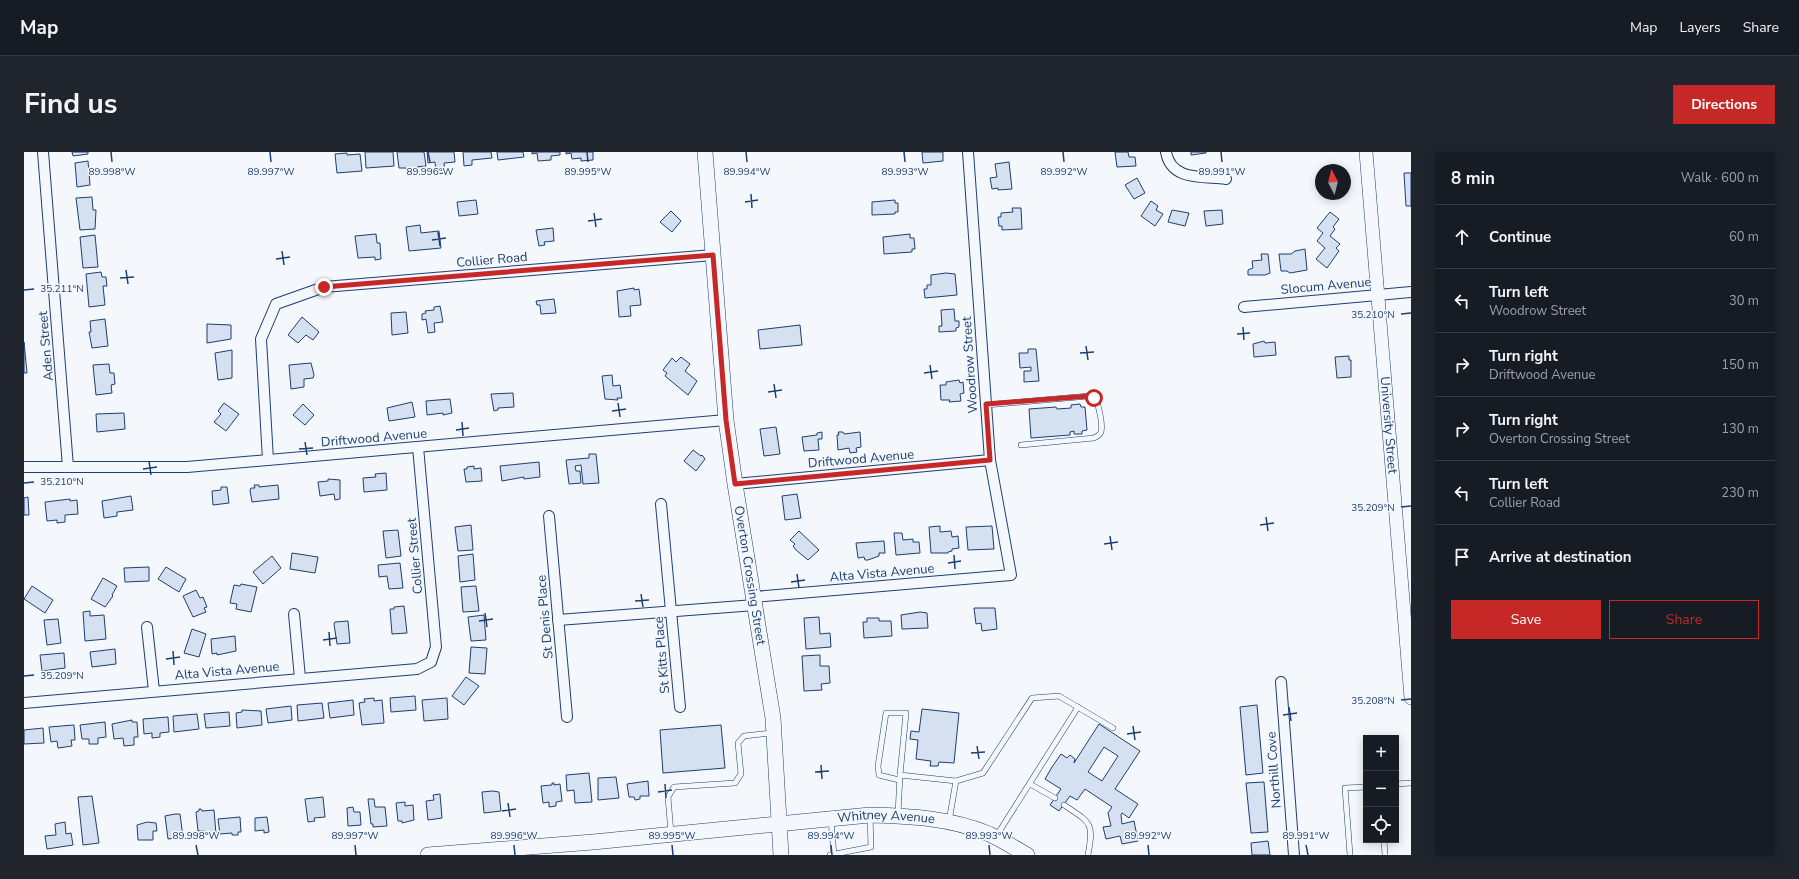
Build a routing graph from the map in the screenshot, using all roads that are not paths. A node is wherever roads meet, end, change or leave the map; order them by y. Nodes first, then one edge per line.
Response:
1 (44, 152) edge
2 (704, 152) edge
3 (968, 152) edge
4 (1166, 152) edge
5 (1366, 152) edge
6 (1226, 179) dead end
7 (713, 255) junction
8 (1411, 292) edge
9 (1379, 294) junction
10 (1244, 307) dead end
11 (986, 404) junction
12 (726, 420) junction
13 (1021, 445) dead end
14 (418, 447) junction
15 (268, 460) junction
16 (990, 460) junction
17 (24, 467) edge
18 (68, 467) junction
19 (735, 484) junction
20 (661, 504) dead end
21 (549, 516) dead end
22 (1011, 575) joint
23 (755, 601) junction
24 (671, 612) junction
25 (294, 614) dead end
26 (558, 620) junction
27 (147, 627) dead end
28 (431, 662) joint
29 (300, 678) junction
30 (1281, 682) dead end
31 (154, 691) junction
32 (1411, 698) edge
33 (24, 703) edge
34 (680, 707) dead end
35 (1078, 707) junction
36 (567, 716) dead end
37 (1113, 728) dead end
38 (774, 733) junction
39 (899, 777) junction
40 (956, 781) junction
41 (1411, 783) edge
42 (1030, 784) junction
43 (1399, 784) edge
44 (1363, 787) edge
45 (1055, 798) dead end
46 (1064, 805) dead end
47 (870, 815) junction
48 (898, 816) junction
49 (831, 819) junction
50 (949, 822) junction
51 (780, 824) junction
52 (671, 834) junction
53 (995, 838) junction
54 (1384, 843) edge
55 (833, 854) edge
56 (428, 855) edge
57 (781, 855) edge
58 (1027, 855) edge
59 (1088, 855) edge
60 (1294, 855) edge
61 (1350, 855) edge
62 (1385, 855) edge

1 - 18 street, Aden Street
2 - 7 main road, Overton Crossing Street
3 - 11 street, Woodrow Street
4 - 6 street
5 - 9 street, University Street
7 - 12 main road, Overton Crossing Street
7 - 15 street, Collier Road
8 - 9 street, Slocum Avenue
9 - 10 street, Slocum Avenue
9 - 32 street, University Street
11 - 13 lane
11 - 16 street, Woodrow Street
12 - 14 street, Driftwood Avenue
12 - 19 main road, Overton Crossing Street
14 - 15 street, Driftwood Avenue
14 - 28 street, Collier Street
15 - 18 street, Driftwood Avenue
16 - 19 street, Driftwood Avenue
16 - 22 street, Woodrow Street
17 - 18 street, Driftwood Avenue
19 - 23 main road, Overton Crossing Street
20 - 24 street, St Kitts Place
21 - 26 street, St Denis Place
22 - 23 street, Alta Vista Avenue
23 - 24 street, Alta Vista Avenue
23 - 38 main road, Overton Crossing Street
24 - 26 street, Alta Vista Avenue
24 - 34 street, St Kitts Place
25 - 29 street
26 - 36 street, St Denis Place
27 - 31 street
28 - 29 street, Alta Vista Avenue
29 - 31 street, Alta Vista Avenue
30 - 60 street, Northill Cove
31 - 33 street, Alta Vista Avenue
35 - 37 lane
35 - 40 lane
35 - 42 lane
38 - 51 main road, Overton Crossing Street
38 - 52 lane
39 - 39 lane
39 - 40 lane
39 - 48 lane
40 - 50 lane
41 - 43 lane
42 - 45 lane
42 - 53 lane
44 - 61 lane
46 - 59 lane
47 - 48 main road, Whitney Avenue
47 - 49 main road, Whitney Avenue
47 - 55 lane
48 - 50 main road, Whitney Avenue
49 - 51 main road, Whitney Avenue
49 - 55 lane
50 - 53 main road, Whitney Avenue
51 - 52 main road, Whitney Avenue
51 - 57 main road, Overton Crossing Street
52 - 56 main road, Whitney Avenue
53 - 58 main road, Whitney Avenue
54 - 62 lane

